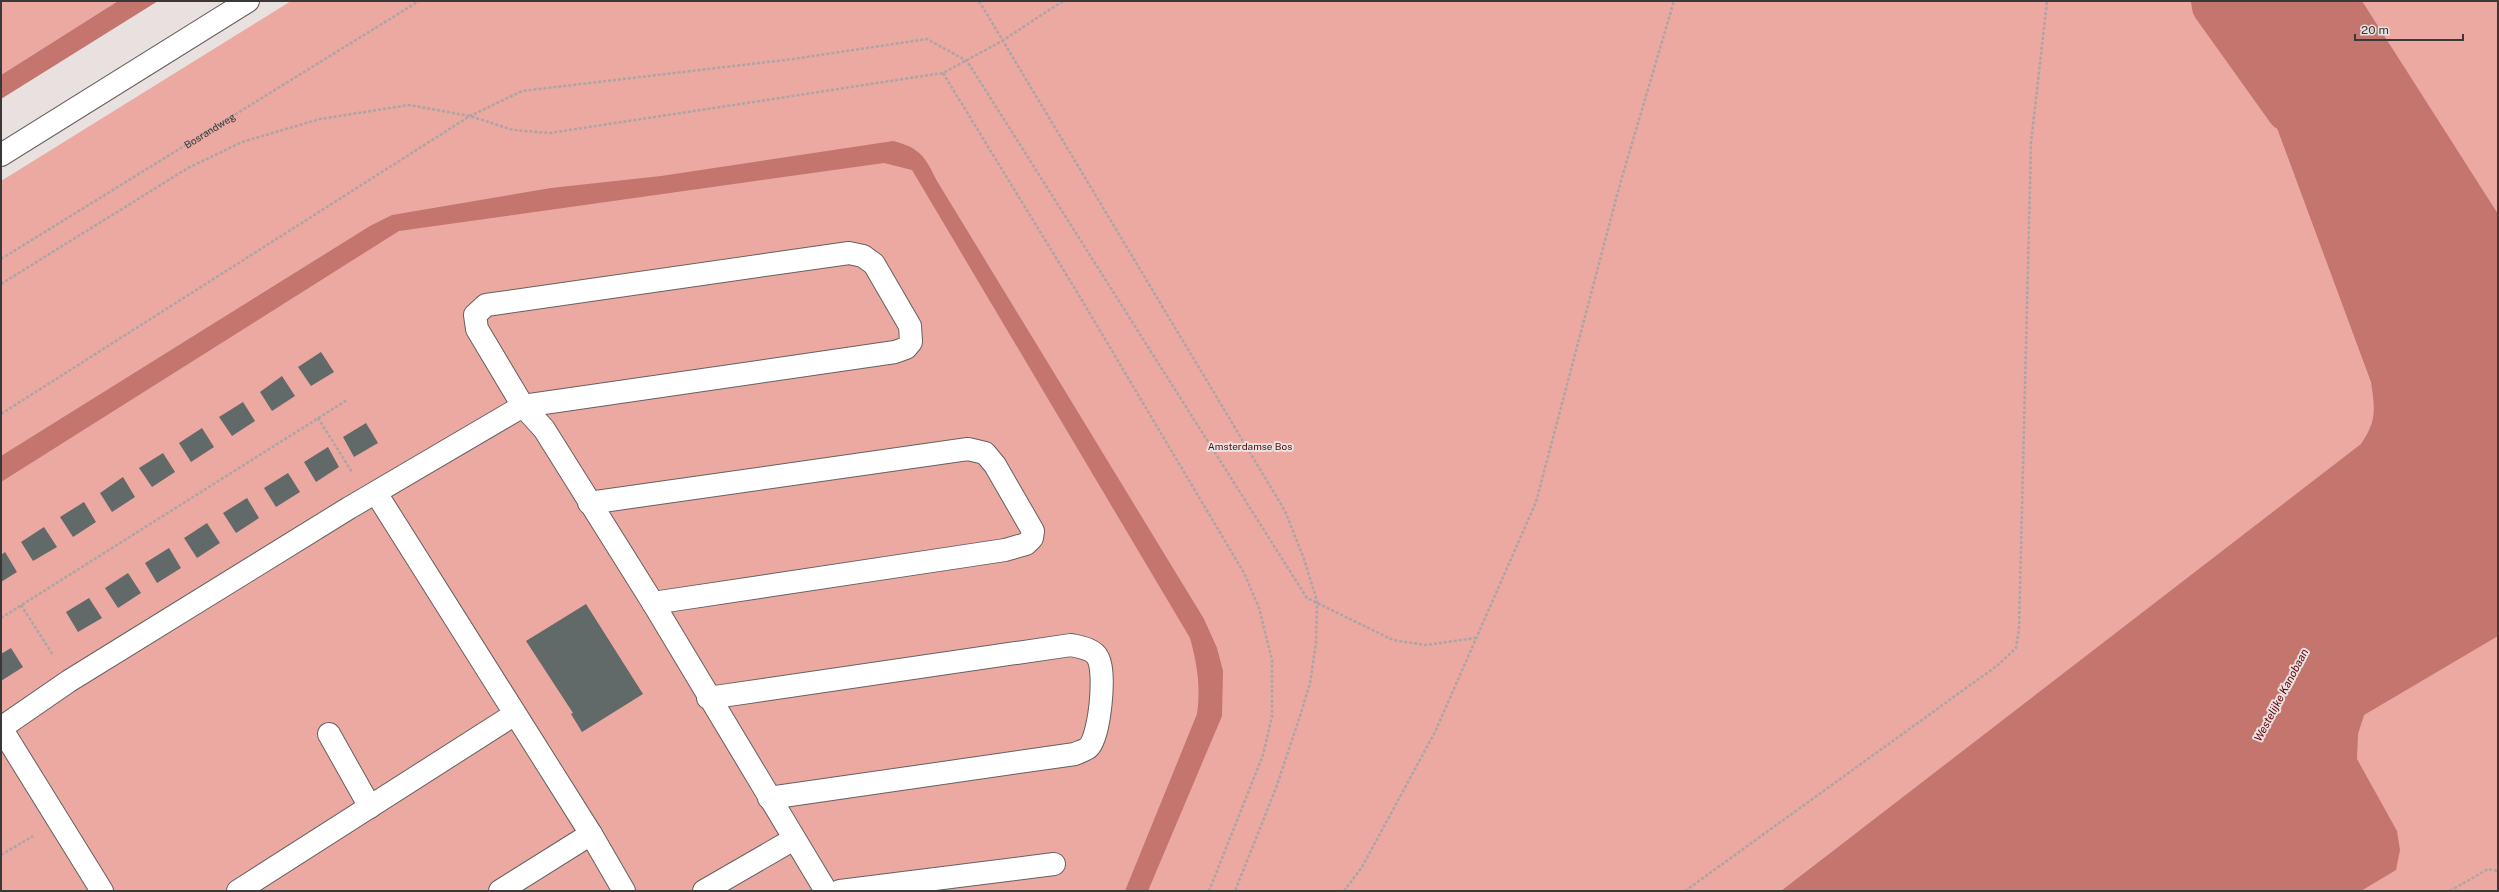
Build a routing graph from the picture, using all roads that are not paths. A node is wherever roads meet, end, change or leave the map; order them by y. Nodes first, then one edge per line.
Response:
1 (248, 1) edge
2 (1, 155) edge
3 (523, 406) junction
4 (376, 493) junction
5 (589, 503) junction
6 (653, 603) junction
7 (708, 698) junction
8 (515, 714) junction
9 (1, 728) edge
10 (329, 734) dead end
11 (769, 798) junction
12 (370, 806) junction
13 (591, 834) junction
14 (794, 839) junction
15 (1054, 864) dead end
16 (102, 891) edge
17 (238, 891) edge
18 (500, 891) edge
19 (624, 891) edge
20 (704, 891) edge
21 (826, 891) edge
22 (840, 891) edge

1 - 2 main road
3 - 3 main road
3 - 4 main road
3 - 5 main road
4 - 8 main road
4 - 9 main road
5 - 6 main road
5 - 6 main road
6 - 7 main road
7 - 11 main road
7 - 11 main road
8 - 12 main road
8 - 13 main road
9 - 16 main road
10 - 12 main road
11 - 14 main road
12 - 17 main road
13 - 18 main road
13 - 19 main road
14 - 20 main road
14 - 21 main road
15 - 22 main road

